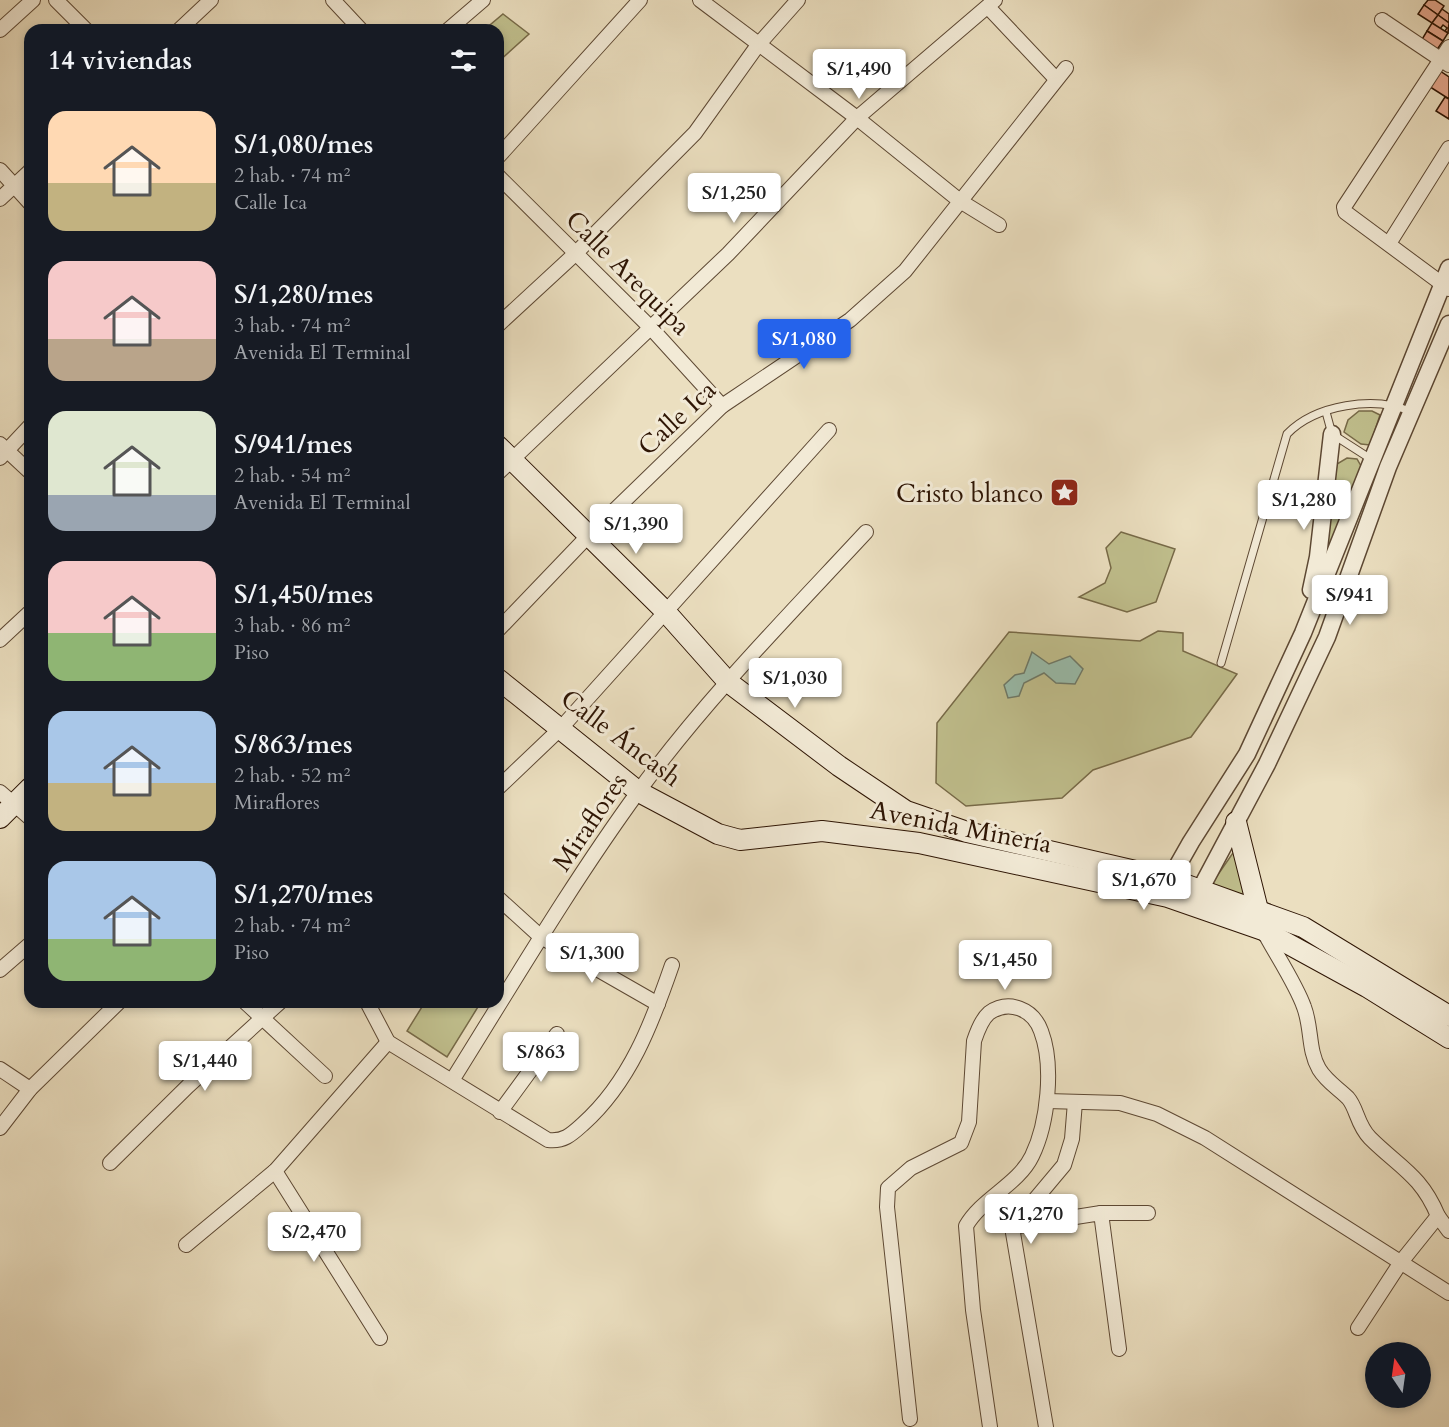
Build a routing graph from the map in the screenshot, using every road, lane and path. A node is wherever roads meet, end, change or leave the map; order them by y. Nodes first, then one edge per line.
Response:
1 (33, 0) edge
2 (56, 0) edge
3 (211, 0) edge
4 (333, 0) edge
5 (483, 0) edge
6 (640, 0) edge
7 (700, 0) edge
8 (798, 0) edge
9 (992, 4) edge
10 (1382, 20) dead end
11 (80, 24) edge
12 (186, 24) edge
13 (356, 24) edge
14 (455, 24) edge
15 (0, 30) edge
16 (758, 45) junction
17 (1449, 47) edge
18 (1445, 62) edge
19 (1066, 68) dead end
20 (1056, 79) junction
21 (857, 118) junction
22 (1449, 148) edge
23 (504, 150) edge
24 (0, 170) edge
25 (24, 177) edge
26 (504, 182) edge
27 (14, 186) junction
28 (24, 197) edge
29 (0, 199) edge
30 (960, 201) junction
31 (999, 225) dead end
32 (1390, 242) junction
33 (576, 253) junction
34 (1447, 280) edge
35 (504, 319) edge
36 (1449, 324) edge
37 (651, 328) junction
38 (1395, 405) junction
39 (722, 406) junction
40 (1326, 412) junction
41 (1413, 413) junction
42 (828, 430) dead end
43 (24, 431) edge
44 (1332, 434) junction
45 (2, 451) edge
46 (504, 457) edge
47 (1371, 460) junction
48 (504, 461) edge
49 (1388, 467) junction
50 (24, 468) edge
51 (866, 532) dead end
52 (589, 535) junction
53 (664, 610) junction
54 (24, 618) edge
55 (504, 624) edge
56 (1303, 633) junction
57 (0, 640) edge
58 (1221, 663) dead end
59 (728, 682) junction
60 (504, 684) edge
61 (561, 728) junction
62 (1247, 754) junction
63 (1267, 764) junction
64 (504, 782) edge
65 (24, 792) edge
66 (639, 792) junction
67 (5, 804) edge
68 (24, 815) edge
69 (1236, 822) junction
70 (822, 831) joint
71 (1169, 888) junction
72 (1198, 899) junction
73 (504, 903) edge
74 (1258, 910) junction
75 (1263, 930) junction
76 (541, 937) junction
77 (24, 949) edge
78 (672, 965) dead end
79 (0, 970) edge
80 (504, 997) edge
81 (658, 1004) junction
82 (113, 1008) edge
83 (252, 1008) edge
84 (274, 1008) edge
85 (370, 1008) edge
86 (497, 1008) edge
87 (1449, 1016) edge
88 (264, 1019) junction
89 (557, 1034) dead end
90 (1449, 1038) edge
91 (388, 1042) junction
92 (0, 1069) edge
93 (325, 1076) dead end
94 (453, 1079) junction
95 (30, 1089) junction
96 (1047, 1101) junction
97 (1075, 1102) junction
98 (500, 1112) junction
99 (0, 1128) edge
100 (110, 1163) dead end
101 (275, 1171) junction
102 (1101, 1213) junction
103 (1148, 1213) dead end
104 (1438, 1216) junction
105 (1012, 1227) junction
106 (1449, 1231) edge
107 (186, 1245) dead end
108 (1401, 1262) junction
109 (1449, 1293) edge
110 (1358, 1328) dead end
111 (380, 1338) dead end
112 (1119, 1349) dead end
113 (910, 1419) dead end
114 (990, 1427) edge
115 (1046, 1427) edge

1 - 15 street
2 - 11 street
3 - 12 street
4 - 13 street
5 - 14 street
6 - 23 street
7 - 16 street
8 - 16 street
9 - 20 street
9 - 21 street
10 - 18 street
16 - 21 street
16 - 33 street
17 - 18 street
18 - 32 street
19 - 20 street, Calle Ica
20 - 30 street, Calle Ica
21 - 30 street
21 - 37 street
22 - 32 street
24 - 27 street
25 - 27 street
26 - 33 street, Calle Arequipa
27 - 28 street
27 - 29 street
30 - 31 street
30 - 39 street, Calle Ica
32 - 34 street
33 - 35 street
33 - 37 street, Calle Arequipa
34 - 38 street
36 - 41 street
37 - 39 street, Calle Arequipa
37 - 46 street
38 - 40 lane
38 - 41 lane
38 - 47 street
39 - 52 street, Calle Ica
40 - 44 lane
40 - 58 lane
41 - 49 street
42 - 53 street
43 - 45 street
44 - 47 lane
44 - 56 street
45 - 50 street
47 - 49 lane
47 - 56 street
48 - 52 main road, Avenida Minería
49 - 63 street
51 - 59 street, Miraflores
52 - 53 main road, Avenida Minería
52 - 55 street, Calle Ica
53 - 59 main road, Avenida Minería
53 - 61 street
54 - 57 street
56 - 62 street
59 - 66 street, Miraflores
59 - 71 main road, Avenida Minería
60 - 61 main road, Calle Áncash
61 - 64 street
61 - 66 main road, Calle Áncash
62 - 63 street
62 - 71 street
63 - 69 street
65 - 67 main road
66 - 70 main road, Calle Áncash
66 - 76 street, Miraflores
67 - 68 street
69 - 72 street
69 - 74 main road
70 - 71 main road, Avenida Minería
71 - 72 main road, Avenida Minería
72 - 74 main road, Avenida Minería
72 - 75 main road, Avenida Minería
73 - 76 street
74 - 87 main road, Avenida Minería
75 - 90 main road, Avenida Minería
75 - 104 street
76 - 80 street, Miraflores
76 - 81 street
77 - 79 street
78 - 81 street
81 - 98 street
82 - 95 street
83 - 88 street
84 - 88 street
85 - 91 street
86 - 94 street, Miraflores
88 - 93 street
88 - 100 street
89 - 98 street
91 - 94 street
91 - 101 street
92 - 95 street
94 - 98 street
95 - 99 street
96 - 97 street
96 - 113 street
96 - 114 street
97 - 105 street
97 - 108 street
101 - 107 street
101 - 111 street
102 - 103 street
102 - 105 street
102 - 112 street
104 - 106 street
104 - 108 street
105 - 115 street
108 - 109 street
108 - 110 street

